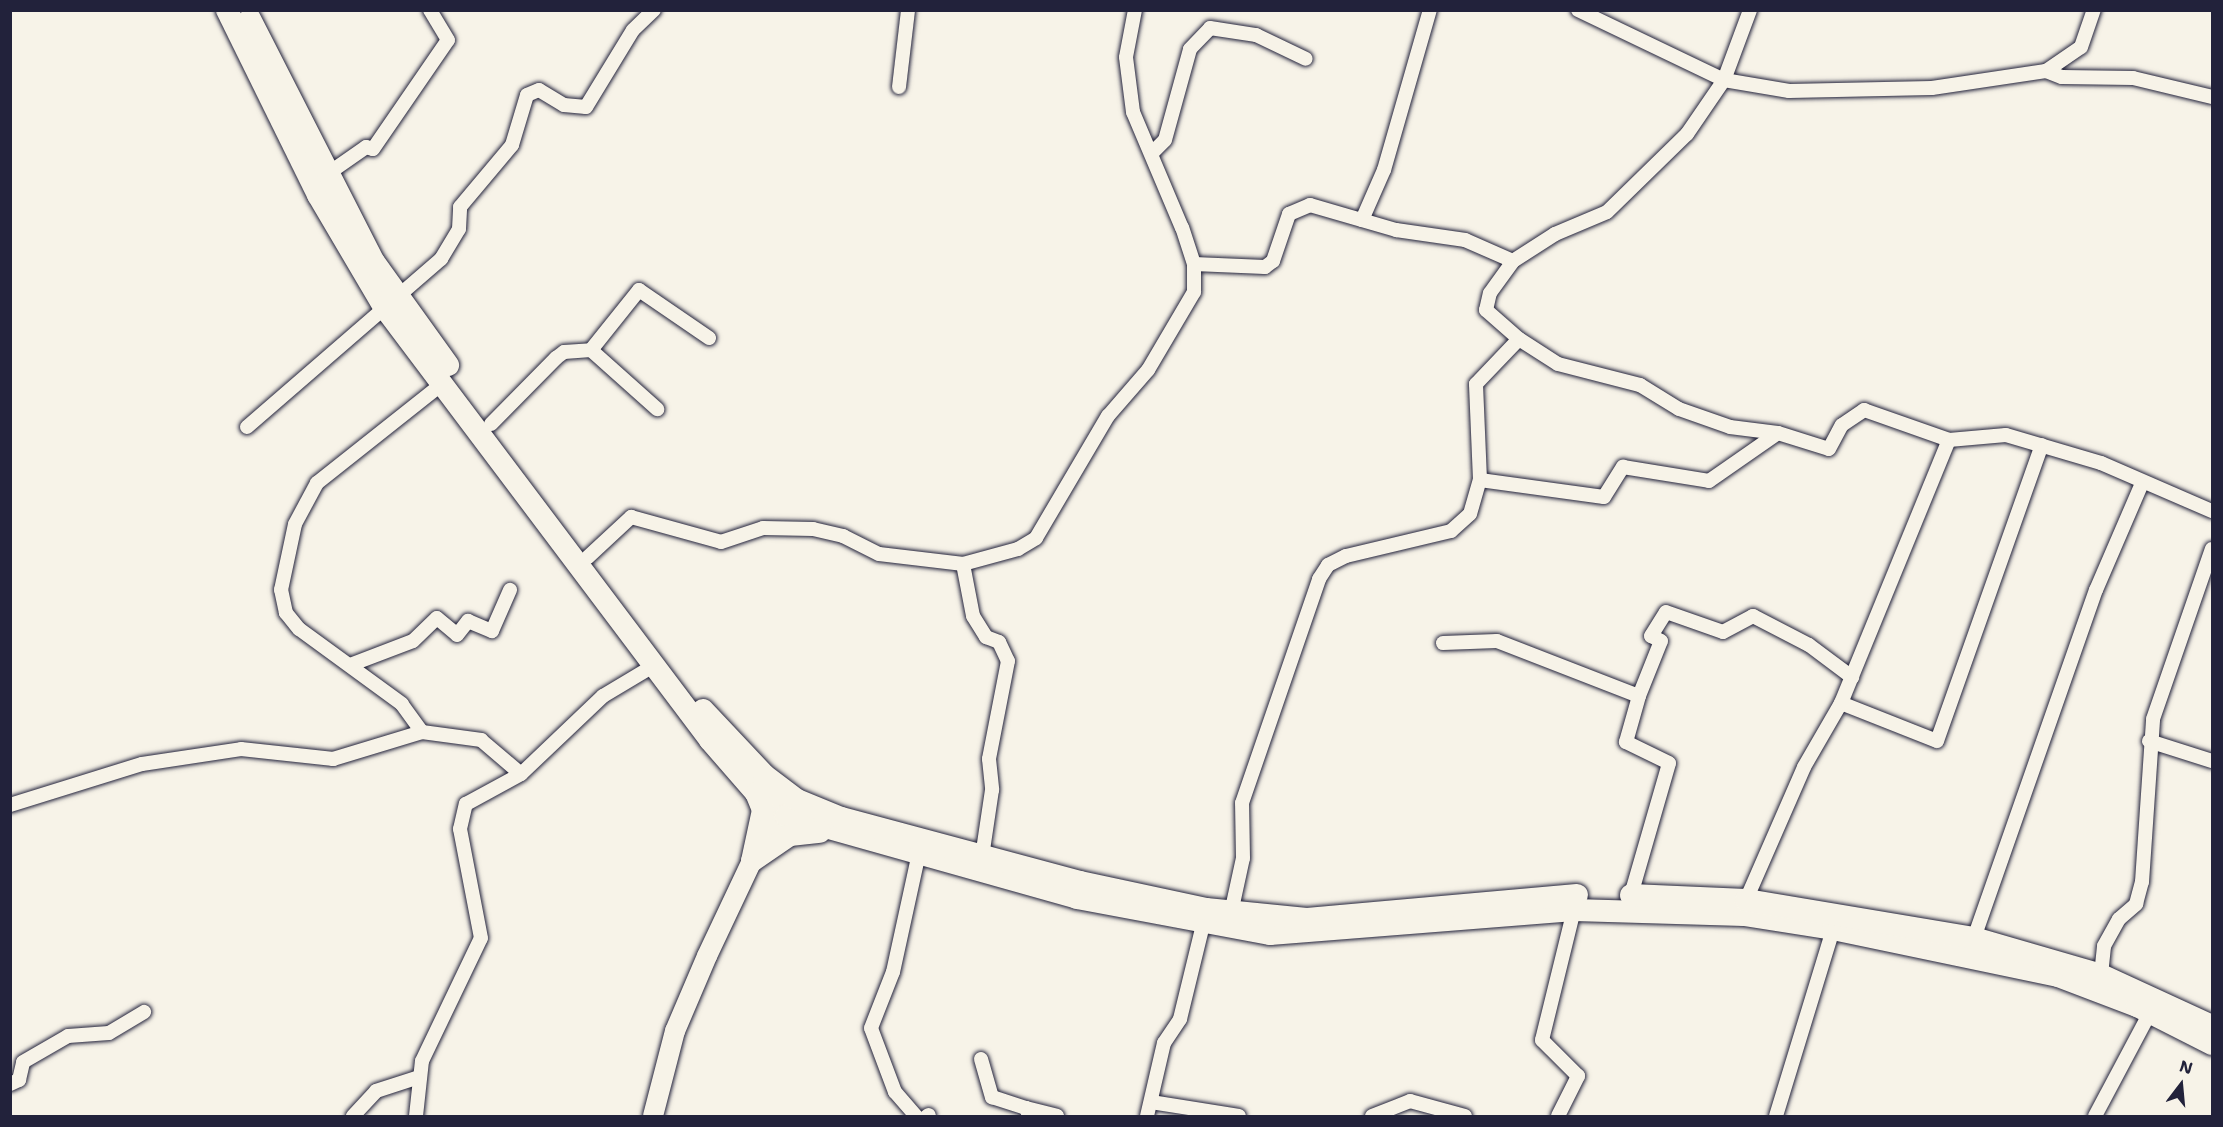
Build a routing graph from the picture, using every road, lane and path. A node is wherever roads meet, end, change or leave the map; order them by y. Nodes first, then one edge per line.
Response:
1 (227, 10) edge
2 (245, 10) edge
3 (430, 10) edge
4 (654, 10) edge
5 (908, 10) edge
6 (1135, 10) edge
7 (1430, 10) edge
8 (1578, 10) edge
9 (1750, 10) edge
10 (2094, 10) edge
11 (1306, 59) dead end
12 (2046, 71) junction
13 (1724, 81) junction
14 (899, 87) dead end
15 (2212, 97) edge
16 (1152, 153) junction
17 (326, 175) junction
18 (1362, 220) junction
19 (1513, 261) junction
20 (1194, 264) junction
21 (391, 301) junction
22 (709, 338) dead end
23 (1519, 339) junction
24 (591, 350) junction
25 (443, 383) junction
26 (657, 409) dead end
27 (491, 424) junction
28 (247, 427) dead end
29 (1778, 433) junction
30 (1949, 440) junction
31 (2042, 445) junction
32 (1480, 480) junction
33 (2142, 483) junction
34 (2212, 511) edge
35 (588, 557) junction
36 (2211, 557) edge
37 (963, 564) junction
38 (510, 590) dead end
39 (1443, 643) dead end
40 (350, 665) junction
41 (653, 666) junction
42 (1852, 677) junction
43 (1639, 696) junction
44 (1841, 703) junction
45 (422, 732) junction
46 (2149, 741) junction
47 (2212, 761) edge
48 (521, 774) junction
49 (756, 793) junction
50 (10, 805) edge
51 (791, 808) junction
52 (836, 833) junction
53 (918, 857) junction
54 (982, 857) junction
55 (752, 861) junction
56 (1631, 895) junction
57 (1746, 900) junction
58 (1574, 910) junction
59 (1231, 913) junction
60 (1203, 925) junction
61 (1833, 929) junction
62 (1974, 938) junction
63 (2102, 975) junction
64 (2153, 1005) junction
65 (144, 1012) dead end
66 (2212, 1026) edge
67 (2212, 1044) edge
68 (981, 1059) dead end
69 (418, 1077) junction
70 (10, 1084) edge
71 (1150, 1102) junction
72 (1028, 1112) edge
73 (353, 1116) edge
74 (416, 1116) edge
75 (653, 1116) edge
76 (924, 1116) edge
77 (1056, 1116) edge
78 (1147, 1116) edge
79 (1239, 1116) edge
80 (1372, 1116) edge
81 (1465, 1116) edge
82 (1558, 1116) edge
83 (1776, 1116) edge
84 (2096, 1116) edge

1 - 21 main road
2 - 17 main road
3 - 17 street
4 - 21 street
5 - 14 street
6 - 16 street
7 - 18 street
8 - 13 street
9 - 13 street
10 - 12 street
11 - 16 street
12 - 13 street
12 - 15 street
13 - 19 street
16 - 20 street
17 - 21 main road
18 - 19 street
18 - 20 street
19 - 23 street
20 - 37 street
21 - 25 main road
21 - 27 main road
21 - 28 street
22 - 24 street
23 - 29 street
23 - 32 street
24 - 26 street
24 - 27 street
25 - 40 street
25 - 41 main road
27 - 35 main road
29 - 30 street
29 - 32 street
30 - 31 street
30 - 42 street
31 - 33 street
31 - 44 street
32 - 59 street
33 - 34 street
33 - 62 street
35 - 37 street
35 - 51 main road
36 - 46 street
37 - 54 street
38 - 40 street
39 - 43 street
40 - 45 street
41 - 48 street
41 - 49 main road
42 - 43 street
42 - 44 street
43 - 56 street
44 - 57 street
45 - 48 street
45 - 50 street
46 - 47 street
46 - 63 street
48 - 69 street
49 - 51 main road
49 - 55 main road
51 - 52 main road
51 - 54 main road
51 - 55 street
52 - 53 main road
52 - 55 main road
53 - 60 main road
53 - 76 street
54 - 59 main road
55 - 75 street
56 - 57 main road
56 - 59 main road
57 - 62 main road
58 - 60 main road
58 - 61 main road
58 - 82 street
60 - 71 street
61 - 64 main road
61 - 83 street
62 - 63 main road
63 - 64 main road
64 - 66 main road
64 - 67 main road
64 - 84 street
65 - 70 street
68 - 72 street
69 - 73 street
69 - 74 street
71 - 78 street
71 - 79 street
72 - 77 street
80 - 81 street

